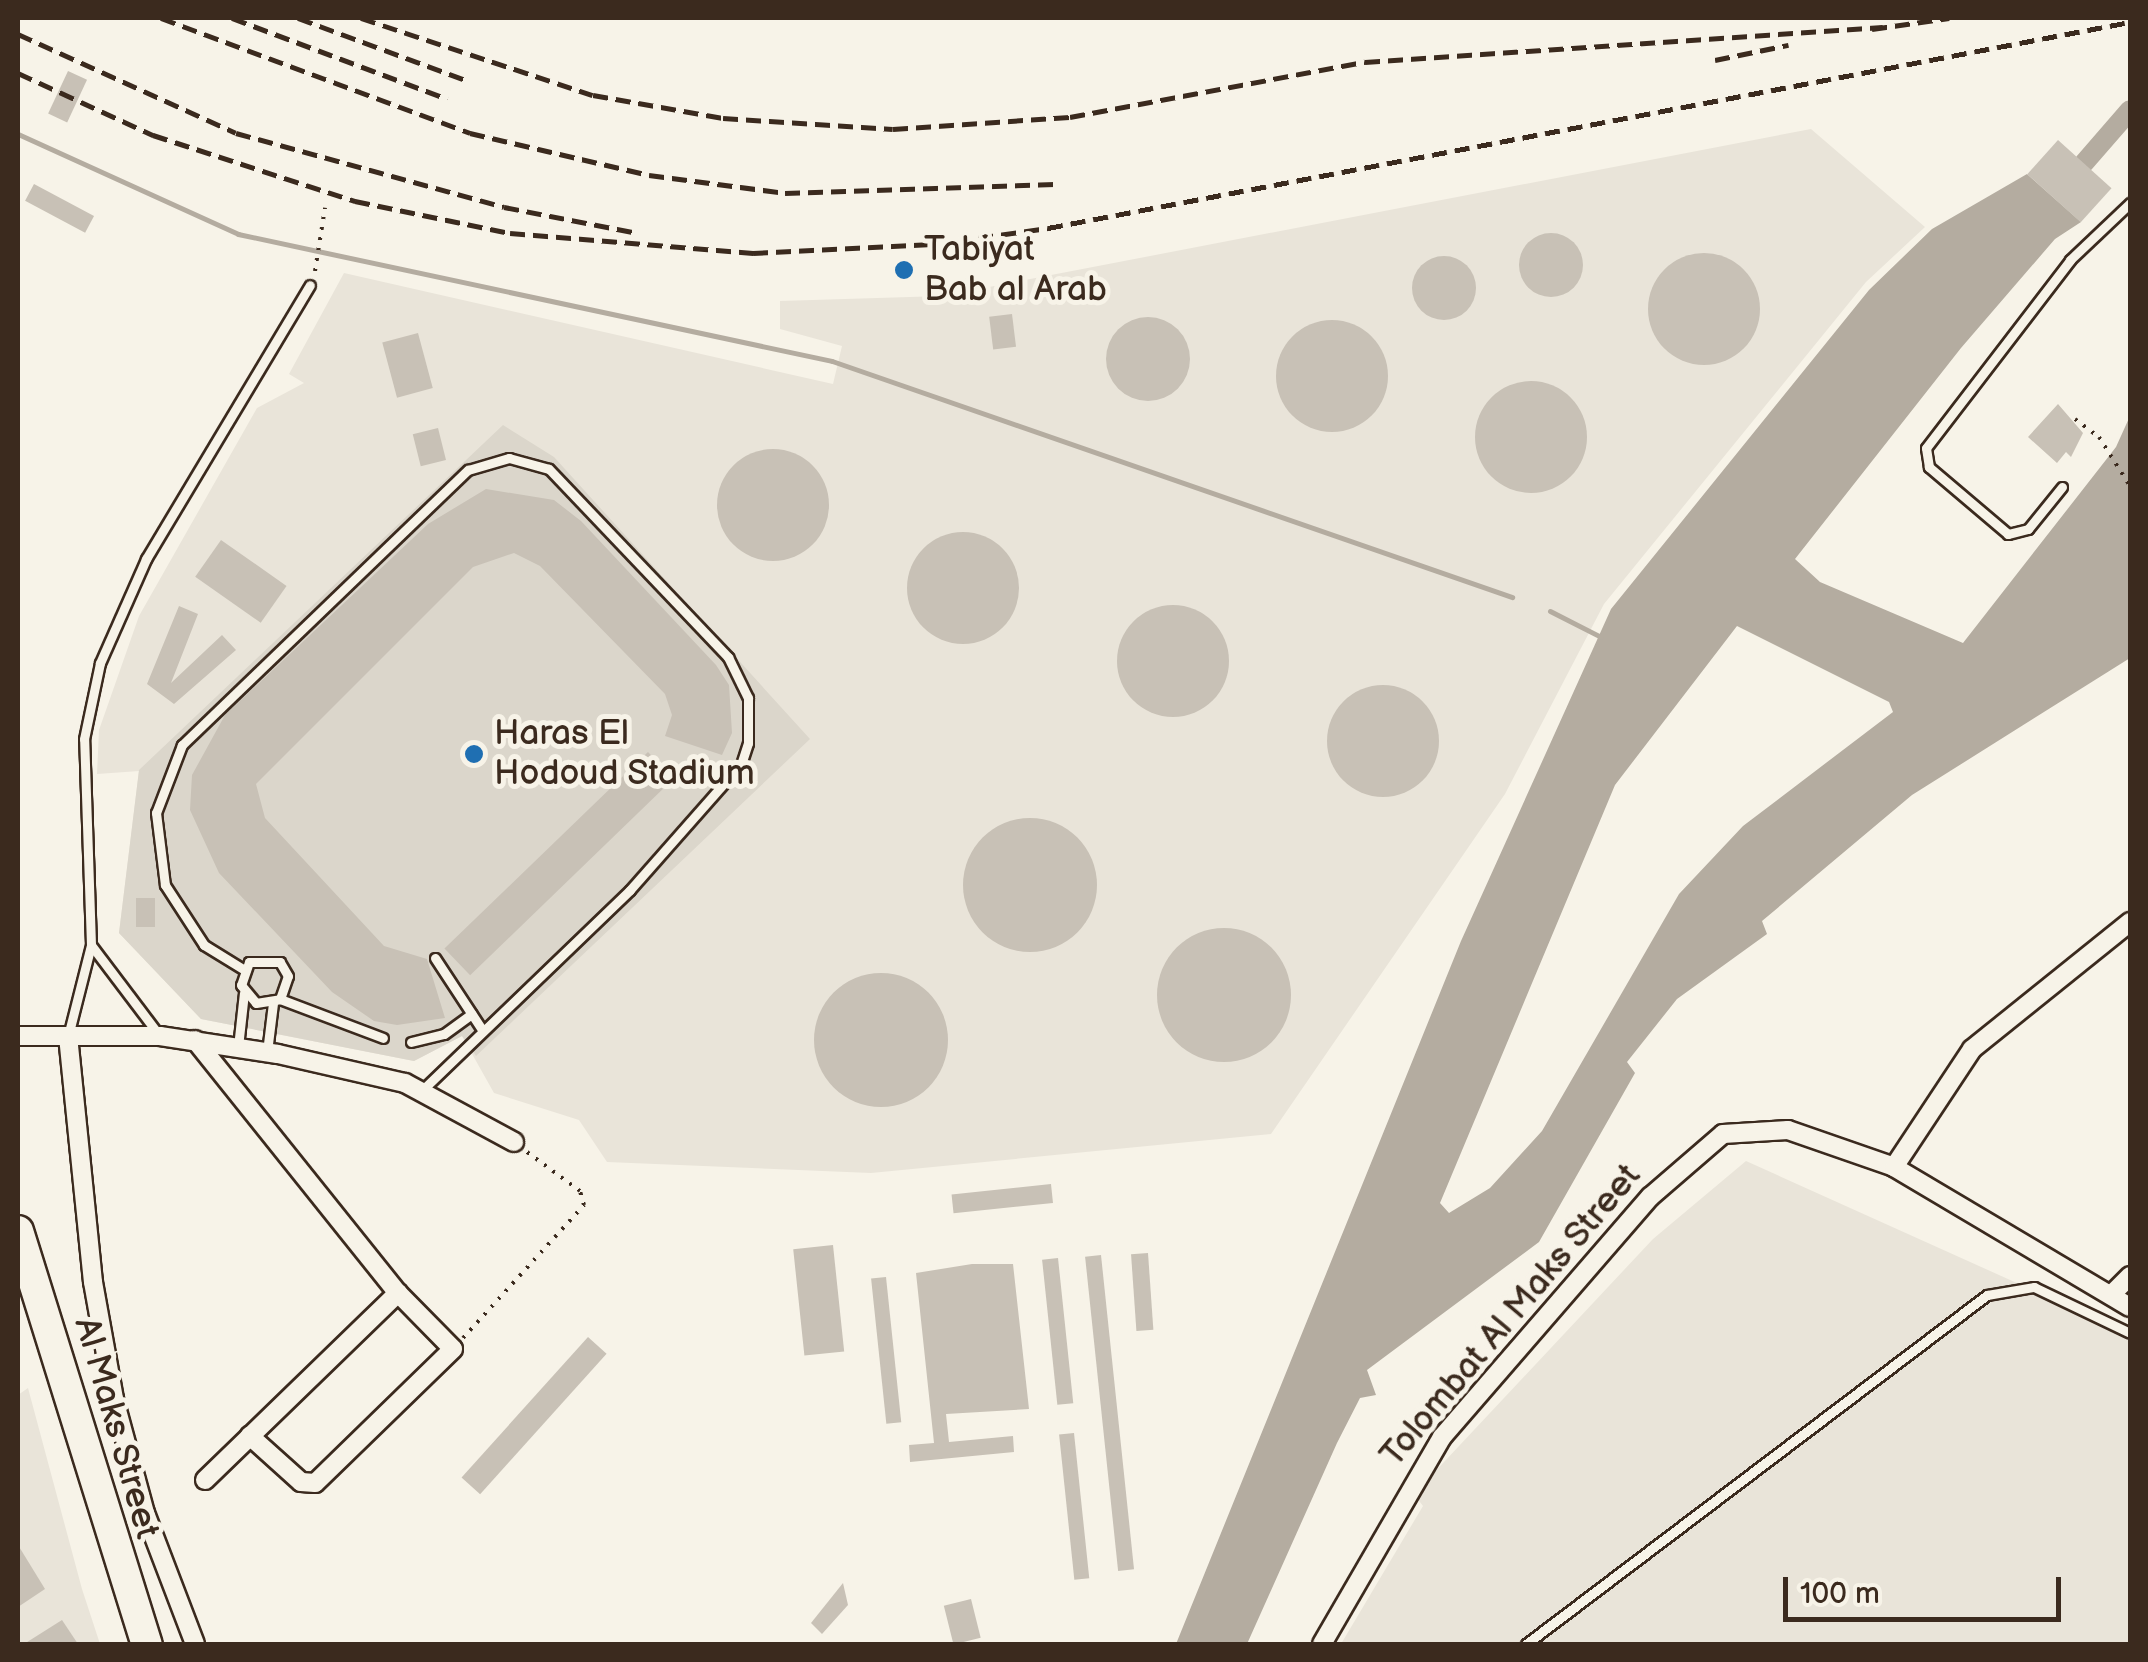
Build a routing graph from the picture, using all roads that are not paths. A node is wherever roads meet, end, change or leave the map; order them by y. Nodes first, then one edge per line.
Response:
1 (2130, 203) edge
2 (310, 285) dead end
3 (2062, 486) dead end
4 (2130, 922) edge
5 (92, 945) junction
6 (434, 958) dead end
7 (243, 969) junction
8 (244, 993) junction
9 (276, 1001) junction
10 (472, 1014) junction
11 (484, 1031) junction
12 (18, 1036) edge
13 (68, 1036) junction
14 (160, 1036) junction
15 (384, 1038) dead end
16 (195, 1040) junction
17 (412, 1042) dead end
18 (238, 1047) junction
19 (267, 1052) junction
20 (422, 1090) junction
21 (514, 1142) road end
22 (1894, 1166) junction
23 (18, 1231) edge
24 (2130, 1276) edge
25 (398, 1293) junction
26 (2112, 1293) junction
27 (2130, 1306) edge
28 (2130, 1333) edge
29 (250, 1436) junction
30 (205, 1480) dead end
31 (147, 1644) edge
32 (195, 1644) edge
33 (1322, 1644) edge
34 (1526, 1644) edge

1 - 3 lane
2 - 5 lane
4 - 22 street
5 - 13 lane
5 - 14 lane
6 - 10 lane
7 - 8 lane
7 - 9 lane
7 - 11 lane
8 - 9 lane
8 - 18 lane
9 - 15 lane
9 - 19 lane
10 - 11 lane
10 - 17 lane
11 - 20 lane
12 - 13 street
13 - 14 street
13 - 32 street
14 - 16 street
16 - 18 street
16 - 25 street
18 - 19 street
19 - 20 street
20 - 21 street
22 - 26 street
22 - 33 street, Tolombat Al Maks Street
23 - 31 main road, Al Maks Street
24 - 26 street
25 - 29 street
25 - 29 street
26 - 27 street
28 - 34 lane
29 - 30 street

